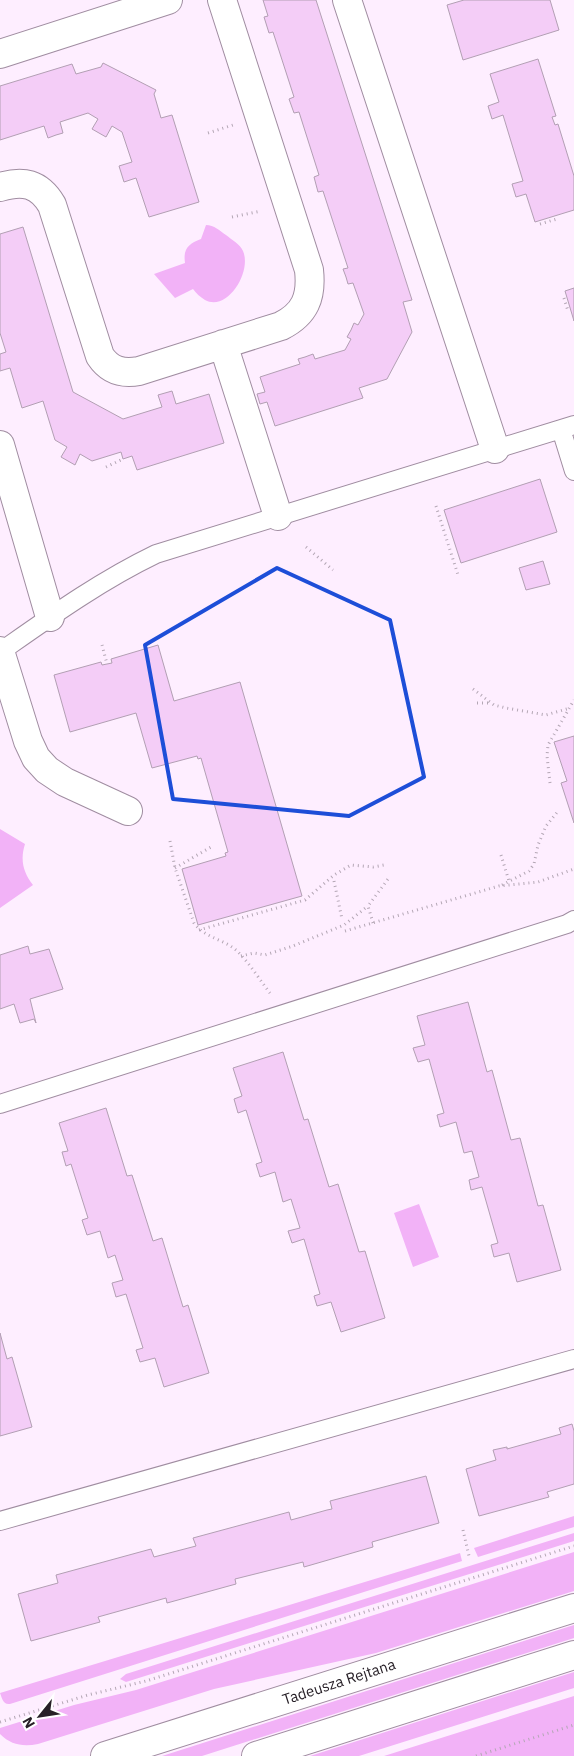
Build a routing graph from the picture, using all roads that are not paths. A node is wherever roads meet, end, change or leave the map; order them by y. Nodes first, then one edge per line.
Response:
1 (168, 0) edge
2 (222, 0) edge
3 (347, 0) edge
4 (0, 54) edge
5 (0, 187) edge
6 (223, 344) junction
7 (567, 427) edge
8 (0, 445) edge
9 (495, 449) junction
10 (574, 471) edge
11 (278, 516) junction
12 (50, 617) junction
13 (0, 652) edge
14 (128, 811) dead end
15 (574, 920) edge
16 (0, 1104) edge
17 (574, 1359) edge
18 (0, 1521) edge
19 (574, 1608) edge
20 (574, 1655) edge
21 (105, 1756) edge
22 (256, 1756) edge

1 - 4 street
2 - 6 street
3 - 9 street
5 - 6 street
6 - 11 street
7 - 9 lane
7 - 10 lane
8 - 12 street
9 - 11 lane
11 - 12 lane
12 - 13 lane
13 - 14 street
15 - 16 lane
17 - 18 lane
19 - 21 street, Tadeusza Rejtana
20 - 22 street

